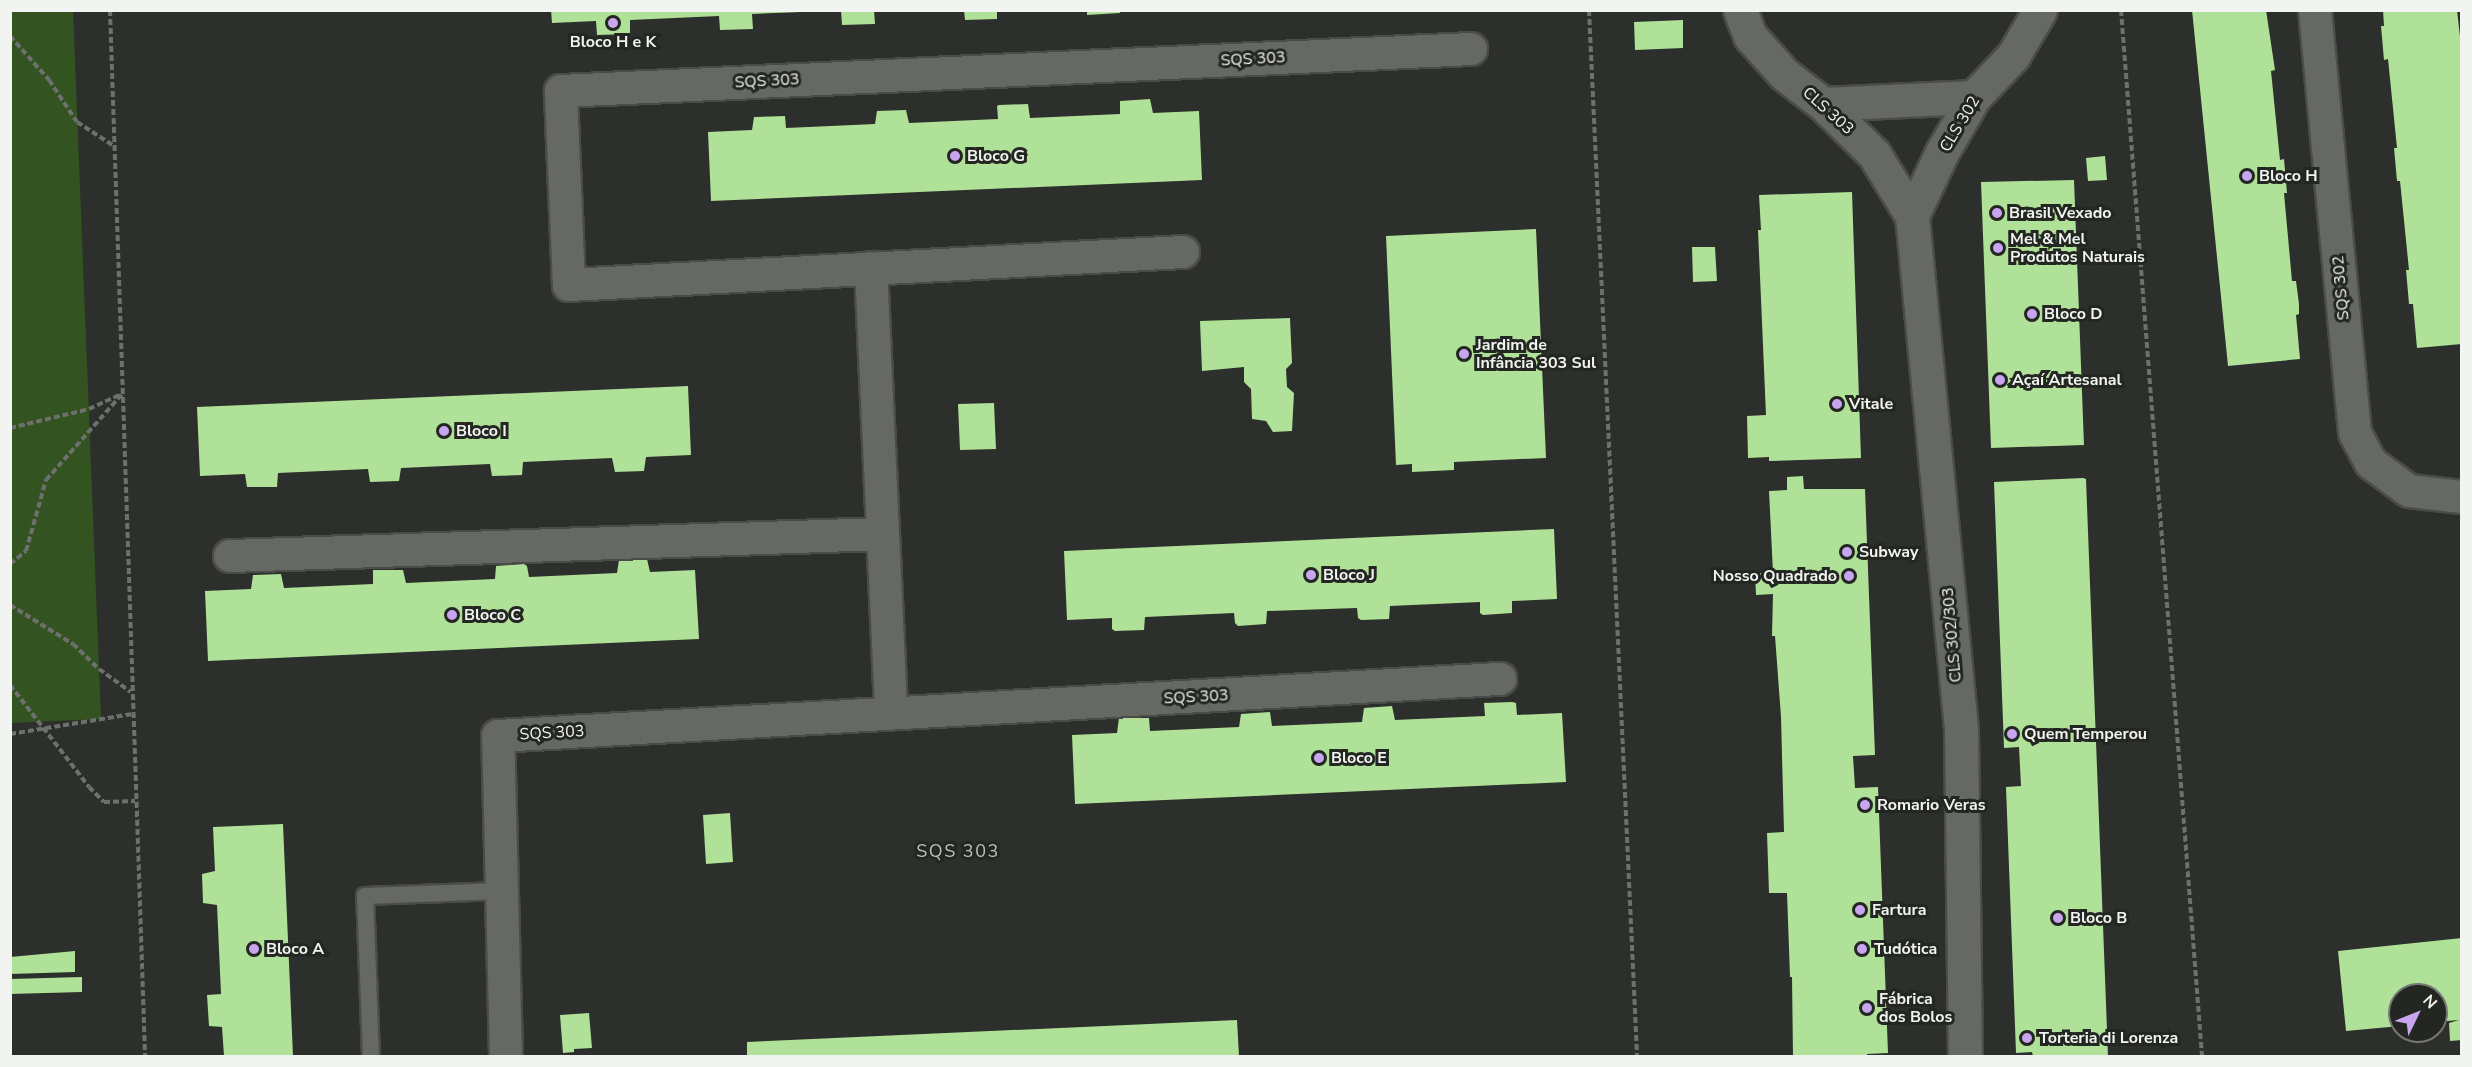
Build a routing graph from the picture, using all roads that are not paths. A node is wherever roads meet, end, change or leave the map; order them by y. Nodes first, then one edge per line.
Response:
1 (1740, 10) edge
2 (2040, 10) edge
3 (2315, 10) edge
4 (1471, 49) dead end
5 (1974, 97) junction
6 (1823, 104) junction
7 (1912, 216) junction
8 (1183, 252) dead end
9 (871, 268) junction
10 (2462, 497) edge
11 (883, 534) junction
12 (230, 556) dead end
13 (1500, 679) dead end
14 (891, 714) junction
15 (502, 891) junction
16 (371, 1056) edge
17 (506, 1056) edge
18 (1965, 1056) edge

1 - 6 street, CLS 303
2 - 5 street, CLS 302
3 - 10 street, SQS 302
4 - 9 street, SQS 303
5 - 6 street
5 - 7 street, CLS 302
6 - 7 street, CLS 303
7 - 18 street, CLS 302/303
8 - 9 street, SQS 303
9 - 11 street
11 - 12 street
11 - 14 street
13 - 14 street, SQS 303
14 - 15 street, SQS 303
15 - 16 lane
15 - 17 street, SQS 303

